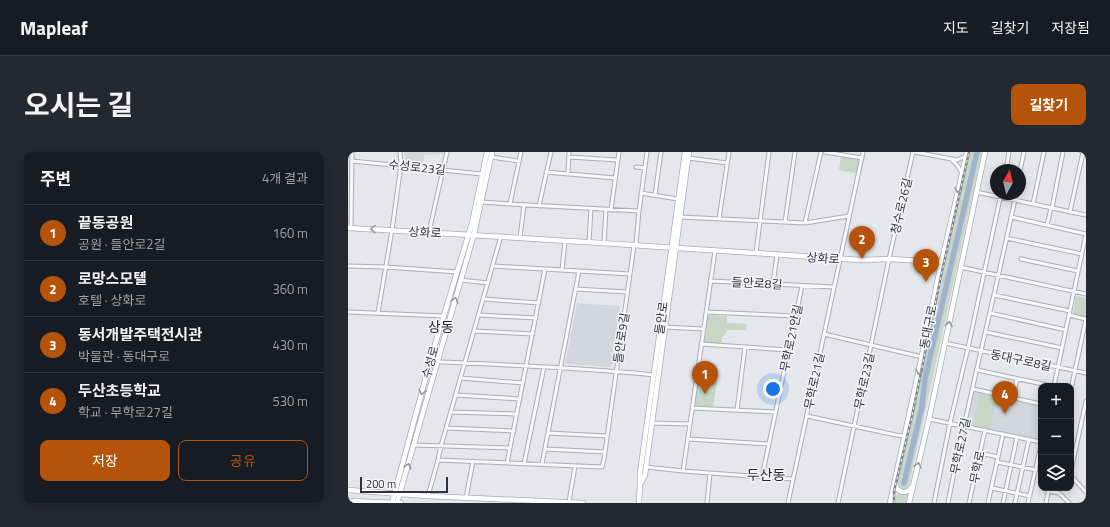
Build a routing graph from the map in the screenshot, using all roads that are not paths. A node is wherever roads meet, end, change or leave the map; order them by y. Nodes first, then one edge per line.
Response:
1 (352, 152) edge
2 (400, 152) edge
3 (447, 152) edge
4 (487, 152) edge
5 (521, 152) edge
6 (551, 152) edge
7 (569, 152) edge
8 (618, 152) edge
9 (647, 152) edge
10 (661, 152) edge
11 (685, 152) edge
12 (689, 152) edge
13 (729, 152) edge
14 (769, 152) edge
15 (795, 152) edge
16 (821, 152) edge
17 (825, 152) edge
18 (863, 152) edge
19 (914, 152) edge
20 (985, 152) edge
21 (1009, 152) edge
22 (1024, 152) edge
23 (1044, 152) edge
24 (1063, 152) edge
25 (1083, 152) edge
26 (492, 154) edge
27 (966, 154) edge
28 (569, 157) junction
29 (688, 158) junction
30 (862, 158) junction
31 (617, 160) junction
32 (952, 160) junction
33 (352, 161) junction
34 (518, 161) junction
35 (727, 163) junction
36 (1007, 164) edge
37 (1021, 164) edge
38 (401, 166) junction
39 (636, 167) dead end
40 (645, 168) junction
41 (443, 170) junction
42 (546, 172) junction
43 (962, 173) junction
44 (482, 174) junction
45 (568, 174) junction
46 (615, 178) junction
47 (350, 186) edge
48 (976, 192) junction
49 (641, 193) junction
50 (990, 194) edge
51 (655, 195) junction
52 (678, 199) junction
53 (1000, 200) edge
54 (1014, 200) edge
55 (1018, 200) edge
56 (482, 202) junction
57 (510, 204) junction
58 (1033, 204) junction
59 (524, 205) junction
60 (539, 206) junction
61 (590, 208) junction
62 (1052, 208) junction
63 (606, 210) junction
64 (611, 210) junction
65 (639, 211) junction
66 (1070, 212) junction
67 (849, 216) junction
68 (1086, 216) edge
69 (680, 217) junction
70 (1011, 217) junction
71 (719, 219) junction
72 (760, 220) junction
73 (786, 222) junction
74 (805, 223) junction
75 (1047, 226) junction
76 (350, 228) edge
77 (392, 230) junction
78 (429, 232) junction
79 (468, 234) junction
80 (474, 234) junction
81 (1086, 234) edge
82 (502, 236) junction
83 (520, 238) junction
84 (1006, 238) junction
85 (565, 241) junction
86 (589, 242) junction
87 (604, 243) junction
88 (634, 246) junction
89 (673, 248) junction
90 (715, 251) junction
91 (756, 253) junction
92 (1082, 254) junction
93 (777, 255) junction
94 (840, 259) junction
95 (1022, 259) dead end
96 (889, 260) junction
97 (942, 262) junction
98 (348, 266) edge
99 (493, 266) junction
100 (386, 267) junction
101 (960, 267) junction
102 (545, 269) junction
103 (562, 270) junction
104 (579, 271) junction
105 (1078, 271) junction
106 (457, 272) junction
107 (984, 272) junction
108 (630, 274) junction
109 (999, 275) junction
110 (461, 280) junction
111 (710, 281) junction
112 (488, 283) junction
113 (774, 284) junction
114 (802, 286) junction
115 (834, 287) junction
116 (576, 289) junction
117 (627, 292) junction
118 (1074, 292) junction
119 (1086, 294) edge
120 (994, 295) junction
121 (484, 299) junction
122 (539, 303) junction
123 (348, 312) edge
124 (706, 312) junction
125 (378, 313) junction
126 (990, 313) junction
127 (1069, 313) junction
128 (479, 315) junction
129 (444, 316) junction
130 (795, 316) junction
131 (536, 318) junction
132 (1086, 319) edge
133 (664, 327) junction
134 (703, 329) junction
135 (1066, 330) junction
136 (474, 331) junction
137 (986, 332) junction
138 (533, 334) junction
139 (824, 334) junction
140 (945, 343) junction
141 (701, 344) junction
142 (871, 346) junction
143 (745, 347) junction
144 (968, 348) junction
145 (1062, 348) junction
146 (788, 350) junction
147 (981, 351) junction
148 (922, 357) junction
149 (431, 358) junction
150 (437, 360) junction
151 (465, 363) junction
152 (526, 366) junction
153 (544, 367) junction
154 (560, 368) junction
155 (1058, 368) junction
156 (977, 370) junction
157 (1075, 371) junction
158 (616, 372) junction
159 (1086, 373) edge
160 (654, 376) junction
161 (460, 378) junction
162 (1017, 379) junction
163 (1038, 383) edge
164 (1054, 383) edge
165 (1072, 383) edge
166 (523, 384) junction
167 (973, 389) junction
168 (456, 396) junction
169 (1013, 398) junction
170 (520, 399) junction
171 (1086, 401) edge
172 (1038, 403) edge
173 (692, 408) junction
174 (737, 410) junction
175 (451, 412) junction
176 (775, 412) junction
177 (1085, 413) edge
178 (517, 414) junction
179 (807, 416) junction
180 (929, 419) junction
181 (651, 423) junction
182 (950, 423) junction
183 (690, 424) junction
184 (854, 426) junction
185 (965, 427) junction
186 (446, 428) junction
187 (985, 430) junction
188 (514, 431) junction
189 (548, 433) junction
190 (1003, 434) junction
191 (607, 436) junction
192 (905, 436) junction
193 (1017, 437) junction
194 (688, 439) junction
195 (1029, 439) junction
196 (1038, 441) edge
197 (768, 444) junction
198 (414, 445) junction
199 (441, 446) junction
200 (510, 448) junction
201 (544, 449) junction
202 (605, 452) junction
203 (980, 453) junction
204 (1039, 455) edge
205 (998, 457) junction
206 (1074, 459) edge
207 (438, 460) junction
208 (473, 461) junction
209 (997, 462) junction
210 (508, 463) junction
211 (524, 464) junction
212 (542, 464) junction
213 (1010, 465) junction
214 (575, 466) junction
215 (646, 467) junction
216 (1023, 468) junction
217 (1036, 470) junction
218 (683, 471) junction
219 (710, 473) junction
220 (762, 477) junction
221 (793, 479) junction
222 (1074, 479) edge
223 (894, 483) junction
224 (640, 484) junction
225 (913, 485) junction
226 (992, 488) junction
227 (348, 490) edge
228 (1005, 490) junction
229 (1049, 491) edge
230 (1052, 491) edge
231 (1086, 492) edge
232 (1018, 493) junction
233 (397, 494) junction
234 (428, 496) junction
235 (1030, 496) junction
236 (1063, 497) junction
237 (466, 498) junction
238 (348, 501) edge
239 (569, 502) junction
240 (394, 503) edge
241 (401, 503) edge
242 (583, 503) edge
243 (638, 503) edge
244 (707, 503) edge
245 (788, 503) edge
246 (838, 503) edge
247 (890, 503) edge
248 (909, 503) edge
249 (934, 503) edge
250 (948, 503) edge
251 (969, 503) edge
252 (988, 503) edge
253 (1003, 503) edge
254 (1016, 503) edge
255 (1028, 503) edge
256 (1046, 503) edge
257 (1062, 503) edge
258 (1068, 503) edge

1 - 33 street
2 - 38 street
3 - 41 street
4 - 44 main road, 수성로
5 - 34 street
6 - 42 street
7 - 28 street
8 - 31 street
9 - 40 street
10 - 51 street
11 - 52 main road, 들안로
12 - 29 main road, 들안로
13 - 35 street
14 - 72 street
15 - 73 street
16 - 74 street
17 - 30 street
18 - 30 street, 무학로21길
19 - 32 street
19 - 96 street, 청수로26길
20 - 48 main road, 동대구로
21 - 36 street
22 - 37 street
23 - 58 street
24 - 62 street
25 - 66 street
26 - 34 street
26 - 56 main road, 수성로
27 - 32 street
27 - 43 main road, 동대구로
28 - 31 street
28 - 45 street
29 - 35 street
29 - 69 main road, 들안로
30 - 67 street, 무학로21길
31 - 46 street
32 - 43 street
33 - 38 street, 수성로23길
33 - 47 street
34 - 57 street
35 - 71 street
38 - 41 street, 수성로23길
38 - 77 street
39 - 40 street
40 - 49 street
41 - 44 street, 수성로23길
41 - 78 street
42 - 45 street
42 - 60 street
43 -> 97 main road, 동대구로
44 - 79 main road, 수성로
45 - 46 street
46 - 64 street
47 - 76 street
48 - 50 street
48 - 101 main road, 동대구로
49 - 51 street
49 - 65 street
51 - 52 street
52 - 89 main road, 들안로
53 - 107 street
54 - 70 street, 무학로27길
55 - 58 street
56 - 57 street
56 - 80 main road, 수성로
57 - 59 street
58 - 62 street
59 - 60 street
59 - 83 street
60 - 61 street
61 - 63 street
61 - 86 street
62 - 66 street
62 - 75 street
63 - 64 street
63 - 87 street
64 - 65 street
65 - 88 street
66 - 68 street
67 - 74 street
67 - 94 street, 무학로21길
69 - 71 street
69 - 89 main road, 들안로
70 - 75 street
70 - 84 street, 무학로27길
71 - 72 street
72 - 73 street
72 - 91 street
73 - 74 street
75 - 81 street
77 -> 76 main road, 상화로
77 - 78 main road, 상화로
77 - 100 street
78 - 79 main road, 상화로
79 - 80 main road, 상화로
79 - 106 main road, 수성로
80 - 82 main road, 상화로
80 - 110 main road, 수성로
81 - 92 street
82 - 83 main road, 상화로
82 - 99 street
83 - 85 main road, 상화로
84 - 92 street
84 - 109 street, 무학로27길
85 - 86 main road, 상화로
85 - 103 street
86 - 87 main road, 상화로
87 - 88 main road, 상화로
88 - 89 main road, 상화로
88 - 108 street
89 - 90 main road, 상화로
89 - 133 main road, 들안로
89 - 160 main road, 들안로
90 - 91 main road, 상화로
90 - 111 street
91 - 93 main road, 상화로
92 - 105 street
93 - 94 main road, 상화로
93 - 113 street
94 - 96 main road, 상화로
94 - 115 street, 무학로21길
95 - 105 street
96 - 97 main road, 상화로
96 - 142 street, 무학로23길
97 - 148 main road, 동대구로
98 - 100 street
99 - 102 street
99 - 112 street
100 - 106 street
100 - 125 street
101 - 107 street
140 -> 101 main road, 동대구로
102 - 103 street
102 - 122 street
103 - 104 street
104 - 108 street
104 - 116 street
105 - 118 street
106 - 129 main road, 수성로
107 - 109 street
107 - 144 street
108 - 117 street, 들안로9길
109 - 118 street
109 - 120 street, 무학로27길
110 - 112 street
150 -> 110 main road, 수성로
111 - 113 street, 들안로8길
111 - 124 street
112 - 121 street
113 - 114 street, 들안로8길
114 - 115 street, 들안로8길
114 - 130 street, 무학로21안길
115 - 139 street, 무학로21길
116 - 117 street
116 - 154 street
117 - 158 street, 들안로9길
118 - 119 street
118 - 127 street
120 - 126 street, 무학로27길
120 - 127 street
121 - 122 street
121 - 128 street
122 - 131 street
123 - 125 street
124 - 130 street
124 - 134 street
125 - 129 street
126 - 135 street
126 - 137 street, 무학로27길
127 - 132 street
127 - 135 street
128 - 131 street
128 - 136 street
129 - 149 main road, 수성로
130 - 146 street, 무학로21안길
131 - 138 street
132 - 157 street
133 - 134 street
133 - 181 main road, 들안로
134 - 141 street
135 - 145 street
136 - 138 street
136 - 151 street
137 - 145 street
137 - 147 street, 무학로27길
138 - 152 street
139 - 142 street
139 - 179 street, 무학로21길
140 - 144 street, 동대구로8길
140 - 180 main road, 동대구로
141 - 143 street
141 - 173 street
142 - 148 street
142 - 184 street, 무학로23길
143 - 146 street
143 - 174 street
144 - 147 street, 동대구로8길
144 - 182 street
145 - 155 street
146 - 176 street, 무학로21안길
147 - 155 street, 동대구로8길
147 - 156 street, 무학로27길
148 -> 192 main road, 동대구로
149 - 150 street
149 -> 233 main road, 수성로
150 - 151 street
150 - 198 main road, 수성로
151 - 152 street
151 - 161 street
152 - 153 street
152 - 166 street
153 - 154 street
153 - 211 street
154 - 158 street
154 - 189 street
155 - 157 street, 동대구로8길
155 - 164 street
156 - 162 street
156 - 167 street, 무학로27길
157 - 159 street, 동대구로8길
157 - 165 street
158 - 160 street
158 - 191 street, 들안로9길
160 - 224 main road, 들안로
161 - 166 street
161 - 168 street
162 - 163 street
162 - 169 street
166 - 170 street
167 - 169 street
167 - 185 street, 무학로27길
168 - 170 street
168 - 175 street
169 - 172 street
170 - 178 street
171 - 177 street
173 - 174 street
173 - 183 street
174 - 176 street
175 - 178 street
175 - 186 street
176 - 197 street, 무학로21안길
177 - 206 street
178 - 188 street
179 - 184 street
179 - 221 street, 무학로21길
180 - 182 street
225 -> 180 main road, 동대구로
181 - 183 street
181 - 215 main road, 들안로
182 - 185 street
182 - 249 street
183 - 194 street
184 - 192 street
184 - 246 street, 무학로23길
185 - 187 street
185 - 250 street, 무학로27길
186 - 188 street
186 - 199 street
187 - 190 street
187 - 203 street, 무학로
188 - 200 street
189 - 191 street
189 - 201 street
190 - 193 street
190 - 205 street
191 - 202 street, 들안로9길
192 - 223 main road, 동대구로
193 - 195 street
193 - 213 street
194 - 197 street
194 - 218 street
195 - 196 street
195 - 216 street
197 - 220 street, 무학로21안길
198 - 199 street
233 -> 198 main road, 수성로
199 - 200 street
199 - 207 street
200 - 210 street
201 - 202 street
201 - 212 street
202 - 214 street
203 - 205 street
203 - 251 street, 무학로
204 - 217 street
205 - 209 street
207 - 208 street
207 - 234 street
208 - 210 street
208 - 237 street
209 - 213 street
209 - 226 street
210 - 211 street
211 - 212 street
212 - 214 street
213 - 216 street
213 - 228 street
214 - 239 street
215 - 218 street
215 - 224 main road, 들안로
216 - 217 street
216 - 232 street
217 - 235 street
218 - 219 street
219 - 220 street
219 - 244 street
220 - 221 street
221 - 245 street, 무학로21길
222 - 231 street
223 - 225 main road
223 - 247 main road, 동대구로
224 - 243 main road, 들안로
225 - 248 main road, 동대구로
226 - 228 street
226 - 252 street
227 - 233 main road
228 - 232 street
228 - 253 street
229 - 256 street
230 - 236 street
232 - 235 street
232 - 254 street
233 - 234 main road
233 - 240 main road, 수성로
234 - 237 main road
235 - 255 street
236 - 257 street
236 - 258 street
237 - 239 main road
238 - 240 main road
239 - 242 main road
240 - 241 main road

